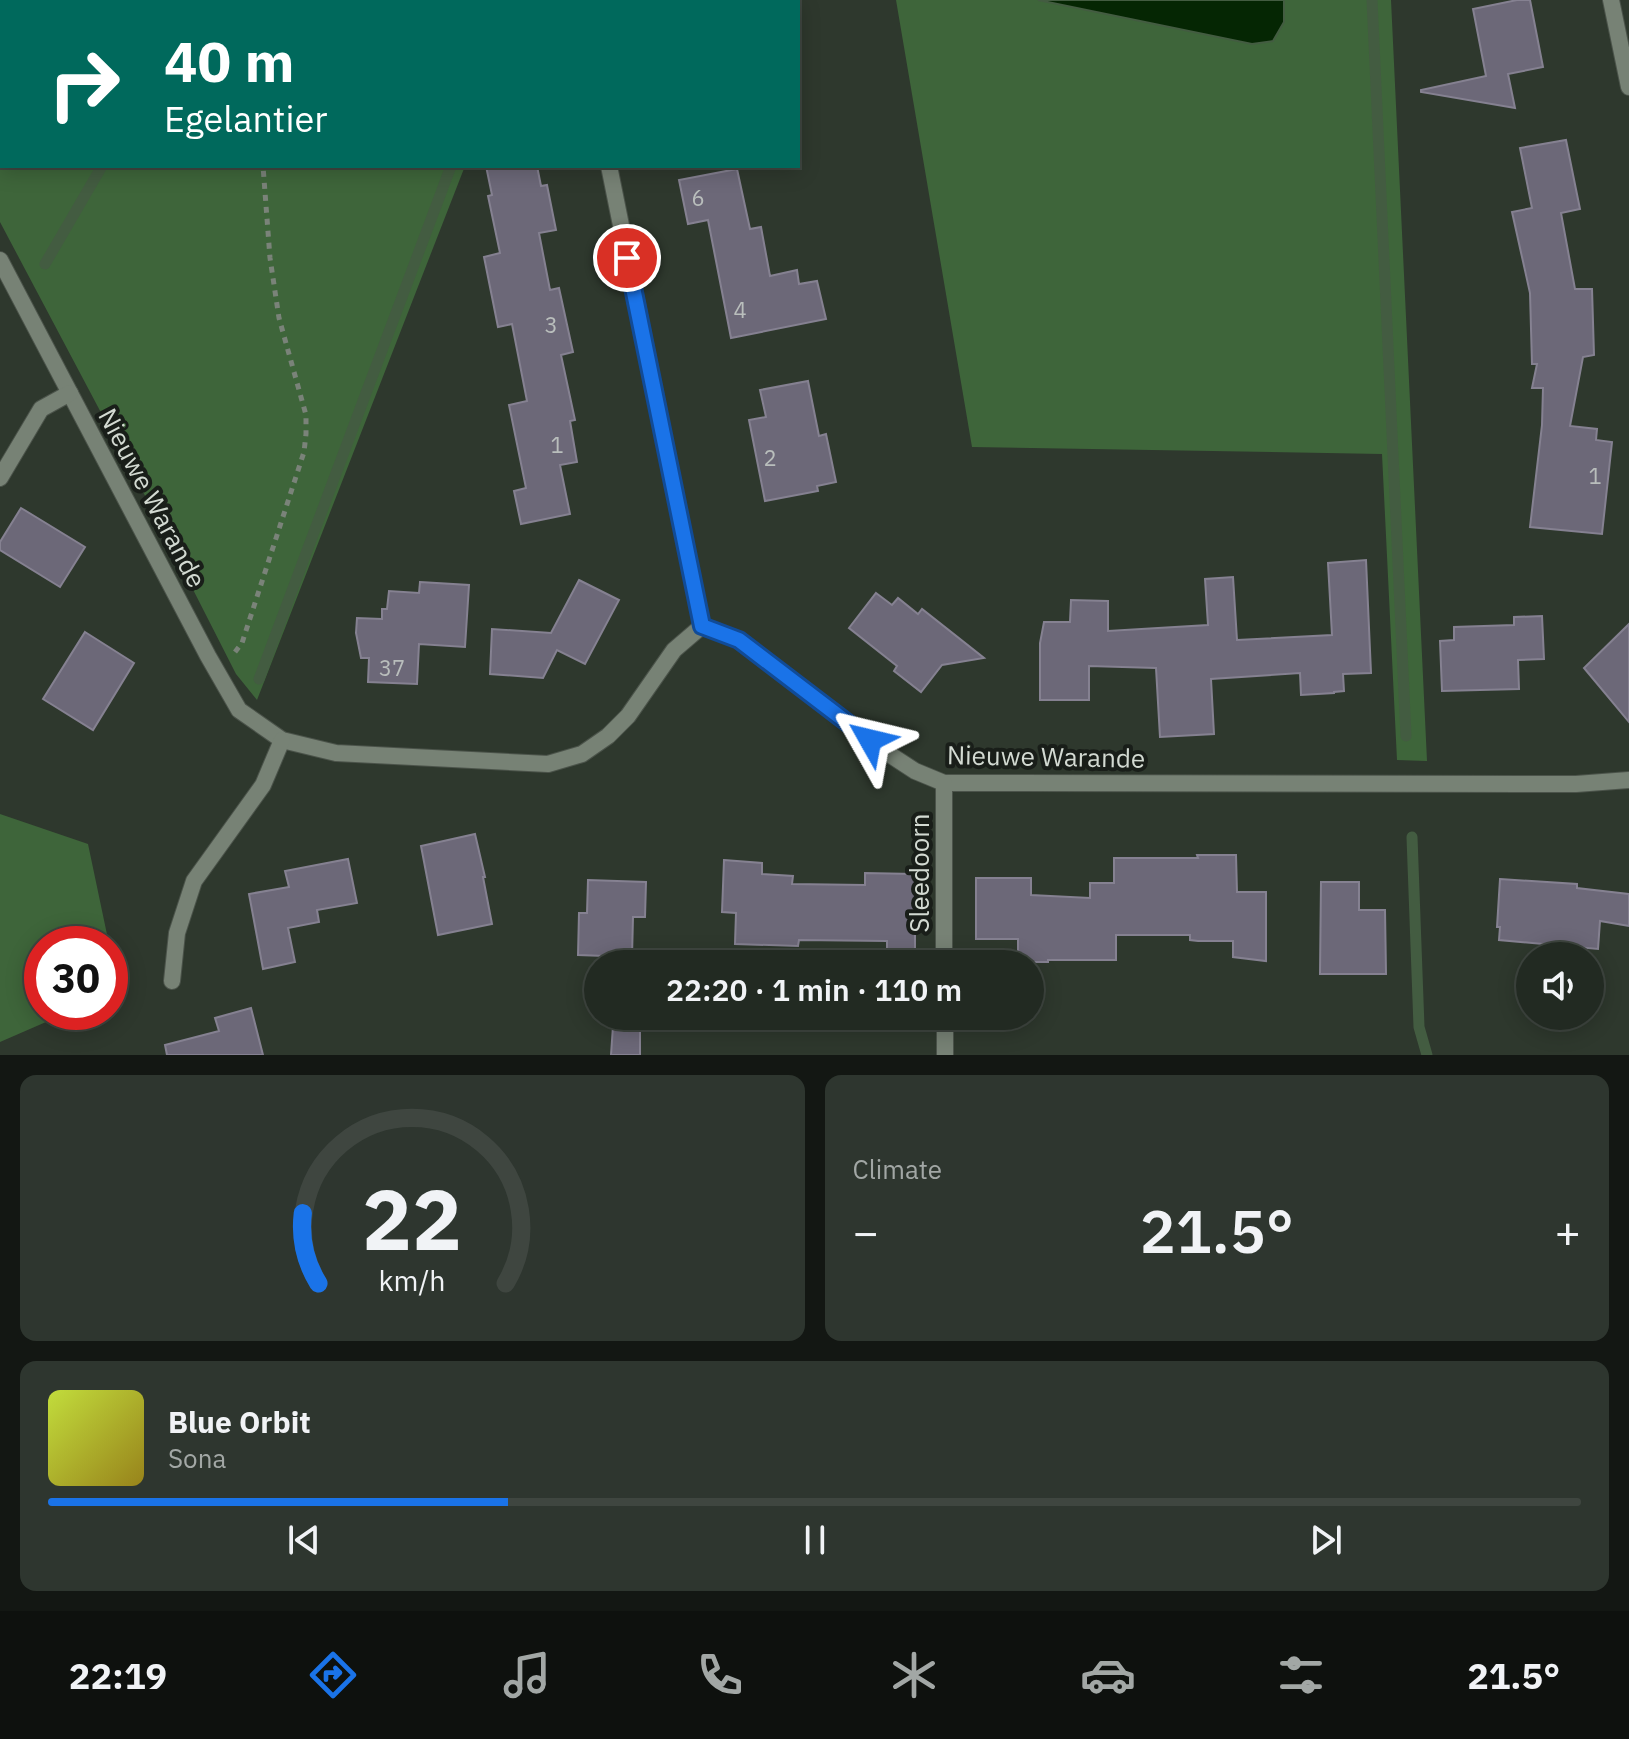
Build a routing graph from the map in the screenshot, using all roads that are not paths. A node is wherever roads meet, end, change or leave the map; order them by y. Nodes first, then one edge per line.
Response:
1 (1611, 0) edge
2 (1629, 87) edge
3 (609, 168) edge
4 (0, 260) edge
5 (70, 393) junction
6 (0, 478) edge
7 (702, 626) junction
8 (282, 740) junction
9 (1629, 780) edge
10 (944, 783) junction
11 (944, 950) edge
12 (172, 981) dead end
13 (945, 1030) edge
14 (945, 1055) edge

1 - 2 street
3 - 7 street
4 - 5 street, Nieuwe Warande
5 - 6 street
5 - 8 street, Nieuwe Warande
7 - 8 street, Nieuwe Warande
7 - 10 street, Nieuwe Warande
8 - 12 street
9 - 10 street, Nieuwe Warande
10 - 11 street, Sleedoorn
13 - 14 street

